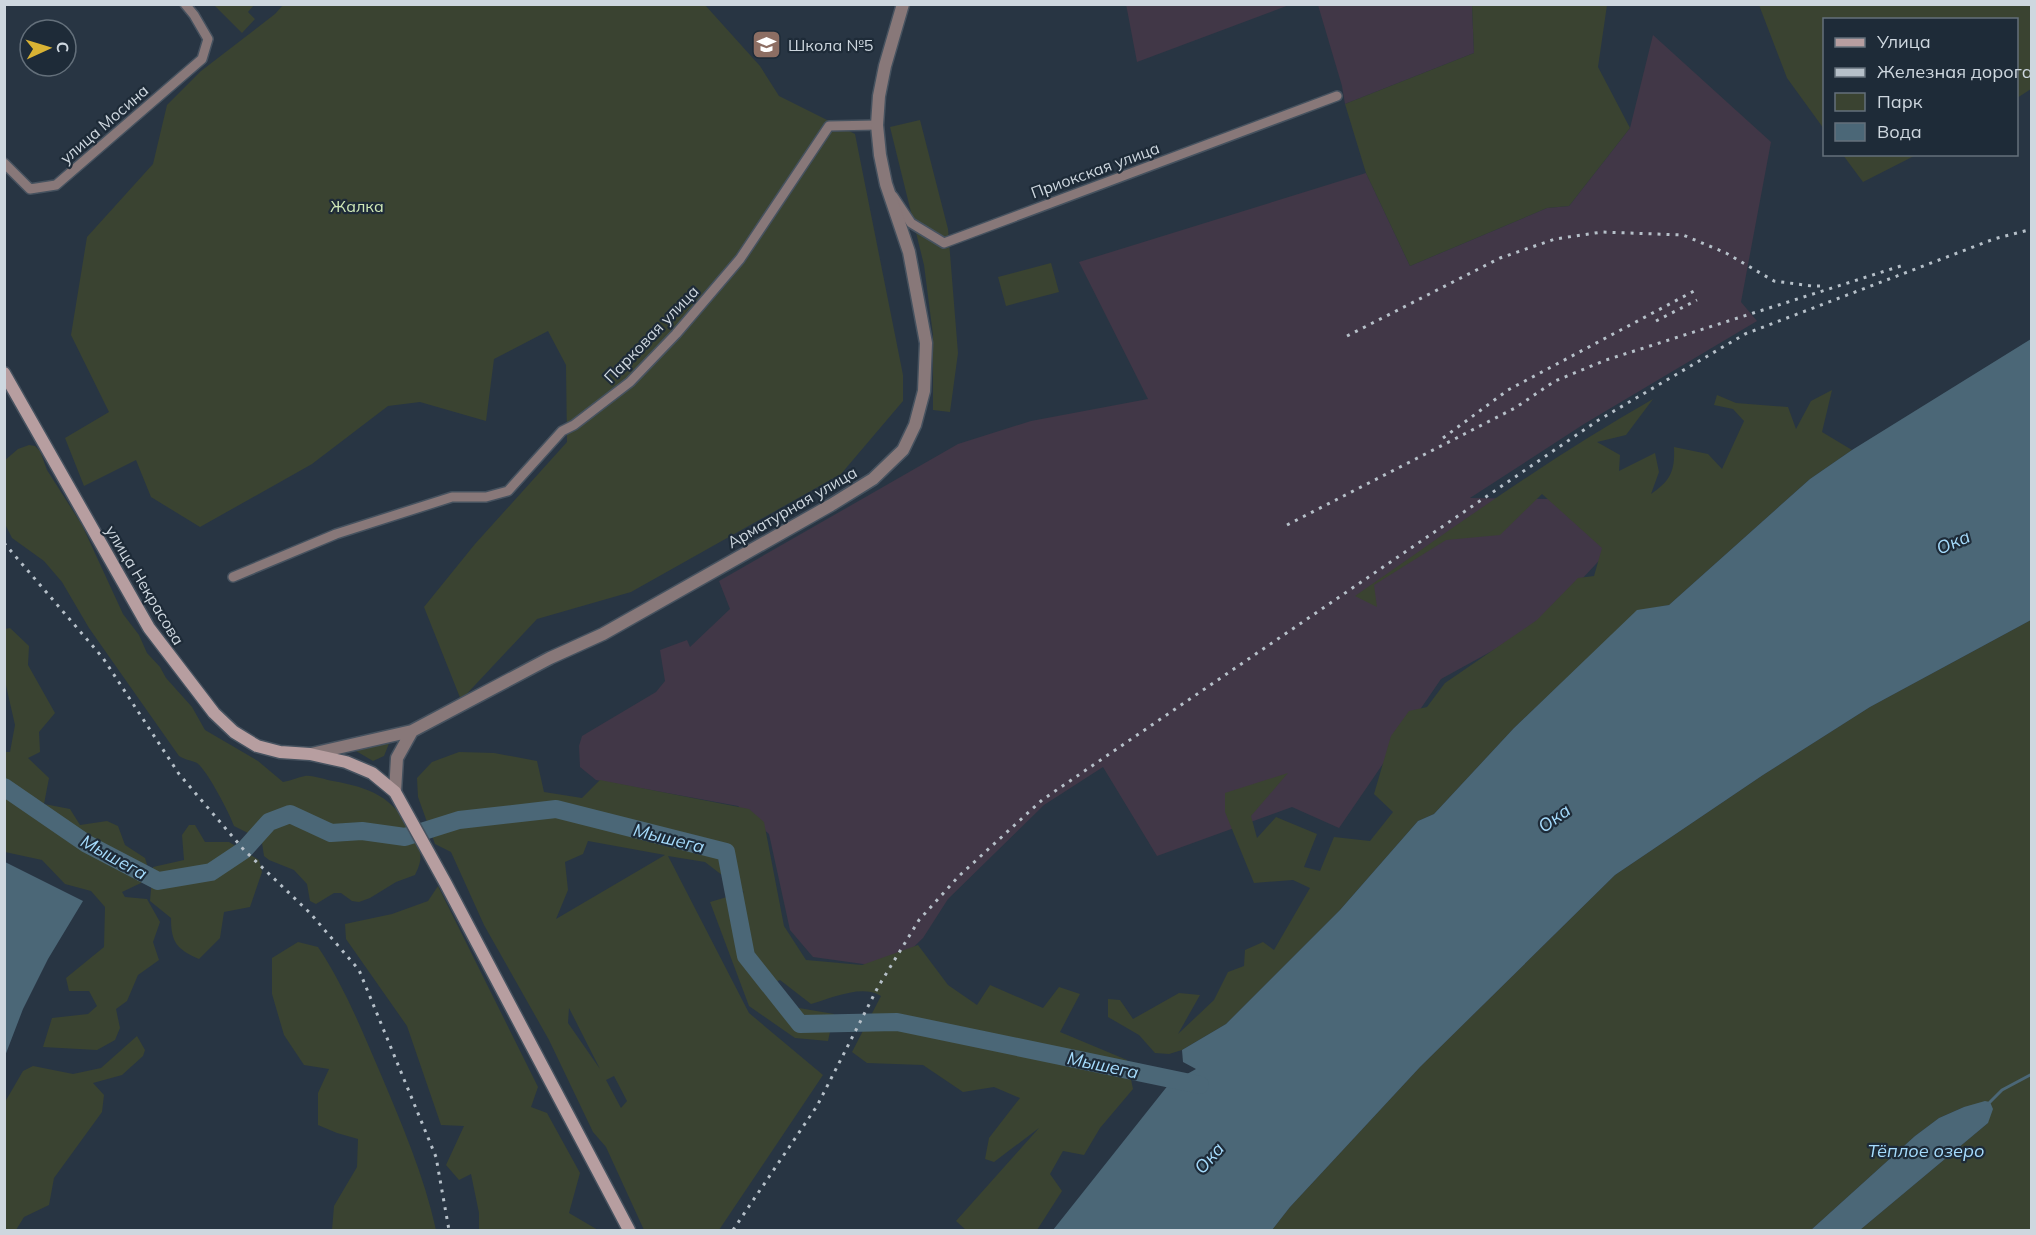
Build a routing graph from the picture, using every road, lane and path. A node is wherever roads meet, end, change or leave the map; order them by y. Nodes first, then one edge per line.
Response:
1 (185, 4) edge
2 (903, 4) edge
3 (1337, 96) dead end
4 (877, 125) junction
5 (4, 164) edge
6 (886, 184) junction
7 (4, 373) edge
8 (233, 576) dead end
9 (412, 731) junction
10 (310, 754) junction
11 (395, 792) junction
12 (629, 1230) edge

1 - 5 street, улица Мосина
2 - 4 street, Арматурная улица
3 - 6 street, Приокская улица
4 - 6 street, Арматурная улица
4 - 8 street, Парковая улица
6 - 9 street, Арматурная улица
7 - 10 main road, улица Некрасова
9 - 10 street, улица Некрасова
9 - 11 street
10 - 11 main road, улица Некрасова
11 - 12 main road, улица Некрасова

